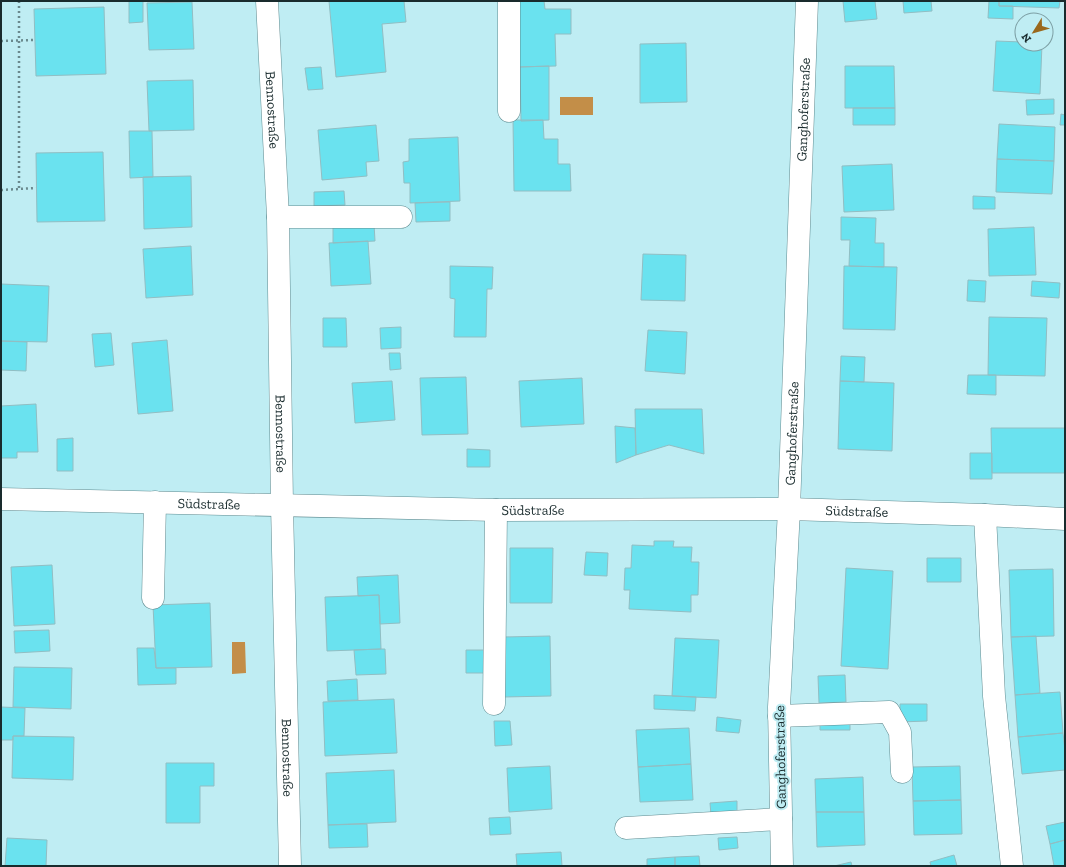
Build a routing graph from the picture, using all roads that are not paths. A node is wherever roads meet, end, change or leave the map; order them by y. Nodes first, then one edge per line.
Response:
1 (267, 1) edge
2 (509, 1) edge
3 (807, 1) edge
4 (508, 111) dead end
5 (278, 217) junction
6 (401, 217) dead end
7 (1, 499) edge
8 (155, 502) junction
9 (282, 505) junction
10 (789, 509) junction
11 (496, 510) junction
12 (985, 515) junction
13 (1065, 519) edge
14 (153, 598) dead end
15 (494, 704) dead end
16 (779, 716) junction
17 (902, 772) dead end
18 (781, 819) junction
19 (626, 828) dead end
20 (290, 866) edge
21 (782, 866) edge
22 (1012, 866) edge

1 - 5 street, Bennostraße
2 - 4 street
3 - 10 street, Ganghoferstraße
5 - 6 street
5 - 9 street, Bennostraße
7 - 8 street, Südstraße
8 - 9 street, Südstraße
8 - 14 street
9 - 11 street, Südstraße
9 - 20 street, Bennostraße
10 - 11 street, Südstraße
10 - 12 street, Südstraße
10 - 16 street, Ganghoferstraße
11 - 15 street
12 - 13 street, Südstraße
12 - 22 street
16 - 17 street
16 - 18 street, Ganghoferstraße
18 - 19 street
18 - 21 street, Ganghoferstraße

